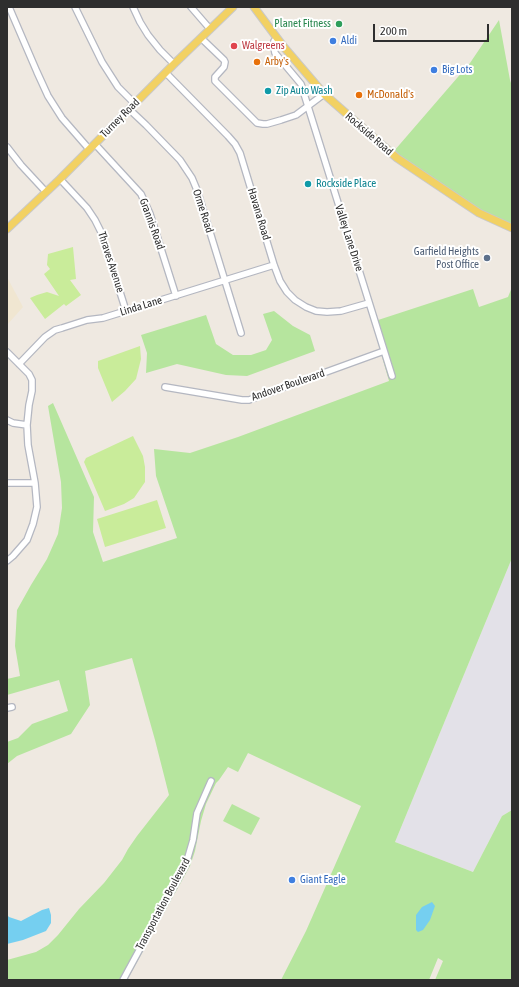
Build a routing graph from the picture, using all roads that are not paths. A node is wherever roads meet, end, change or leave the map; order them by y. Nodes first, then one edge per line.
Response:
1 (9, 7) edge
2 (75, 7) edge
3 (133, 7) edge
4 (191, 7) edge
5 (233, 7) edge
6 (254, 7) edge
7 (210, 29) junction
8 (201, 38) junction
9 (277, 39) junction
10 (174, 64) junction
11 (166, 73) junction
12 (324, 94) junction
13 (132, 106) junction
14 (307, 106) junction
15 (95, 144) junction
16 (7, 147) edge
17 (89, 149) junction
18 (60, 179) junction
19 (46, 192) junction
20 (512, 228) edge
21 (7, 229) edge
22 (274, 265) junction
23 (225, 280) junction
24 (176, 296) junction
25 (369, 303) junction
26 (126, 311) junction
27 (241, 333) dead end
28 (384, 351) junction
29 (7, 352) edge
30 (19, 364) junction
31 (392, 376) dead end
32 (165, 387) dead end
33 (7, 420) edge
34 (27, 425) junction
35 (7, 483) edge
36 (35, 483) junction
37 (7, 561) edge
38 (211, 781) dead end
39 (123, 980) edge

1 - 17 street
2 - 13 street, Orme Road
3 - 10 street
4 - 7 street
5 - 7 main road, Turney Road
6 - 9 main road, Rockside Road
7 - 8 main road, Turney Road
8 - 10 main road, Turney Road
8 - 14 street
9 - 12 main road, Rockside Road
9 - 14 street, Valley Lane Drive
10 - 11 main road, Turney Road
11 - 13 main road, Turney Road
11 - 22 street, Havana Road
12 - 14 street
12 - 20 main road, Rockside Road
13 - 15 main road, Turney Road
13 - 23 street, Orme Road
14 - 25 street, Valley Lane Drive
15 - 17 main road, Turney Road
15 - 24 street, Grannis Road
16 - 19 street
17 - 18 main road, Turney Road
18 - 19 main road, Turney Road
18 - 26 street, Thraves Avenue
19 - 21 main road, Turney Road
22 - 23 street, Linda Lane
22 - 25 street, Havana Road
23 - 24 street, Linda Lane
23 - 27 street, Orme Road
24 - 26 street, Linda Lane
25 - 28 street, Valley Lane Drive
26 - 30 street, Linda Lane
28 - 31 street, Valley Lane Drive
28 - 32 street, Andover Boulevard
29 - 30 street
30 - 34 street
33 - 34 street
34 - 36 street
35 - 36 street
36 - 37 street
38 - 39 street, Transportation Boulevard

